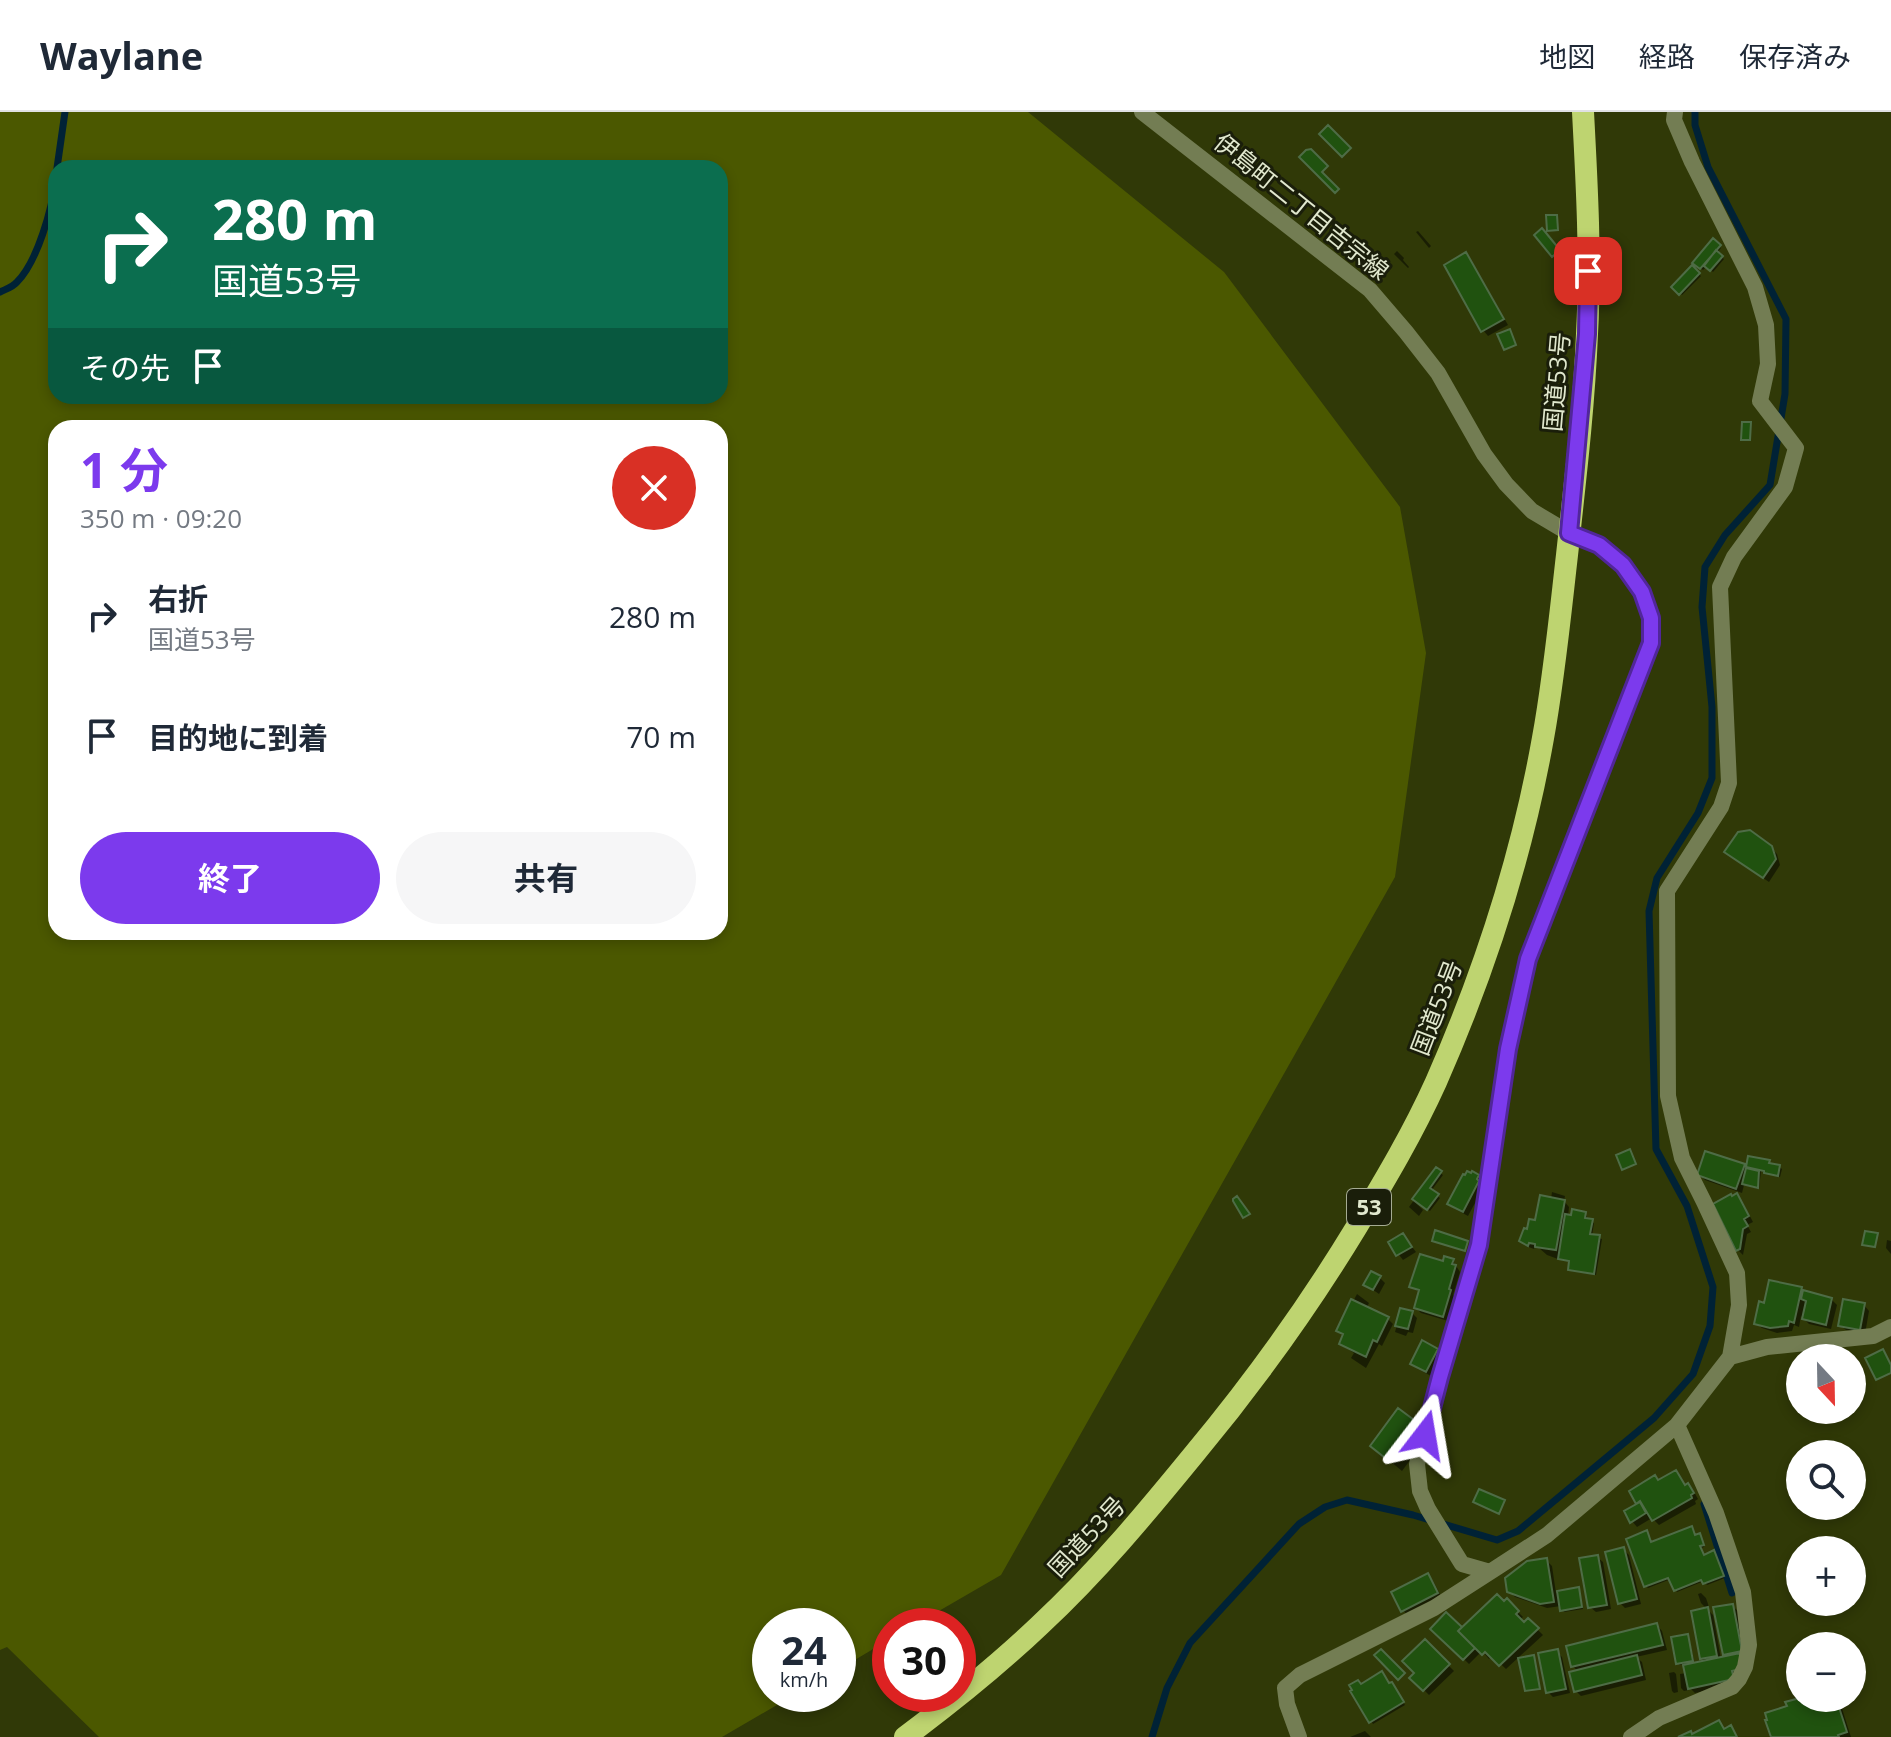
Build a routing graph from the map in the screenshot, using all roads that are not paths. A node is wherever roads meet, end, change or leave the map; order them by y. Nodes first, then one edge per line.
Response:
1 (1142, 112) edge
2 (1583, 112) edge
3 (1675, 112) edge
4 (1569, 533) junction
5 (1891, 1327) edge
6 (1730, 1357) junction
7 (1677, 1425) junction
8 (1490, 1572) junction
9 (905, 1737) edge
10 (1299, 1737) edge
11 (1631, 1737) edge

1 - 4 street, 伊島町二丁目吉宗線
2 - 4 highway, 国道53号 / 53
3 - 6 street
4 - 8 street, 伊島町二丁目吉宗線
4 - 9 highway, 国道53号 / 53
5 - 6 street
6 - 7 street
7 - 8 street
7 - 11 street
8 - 10 street

